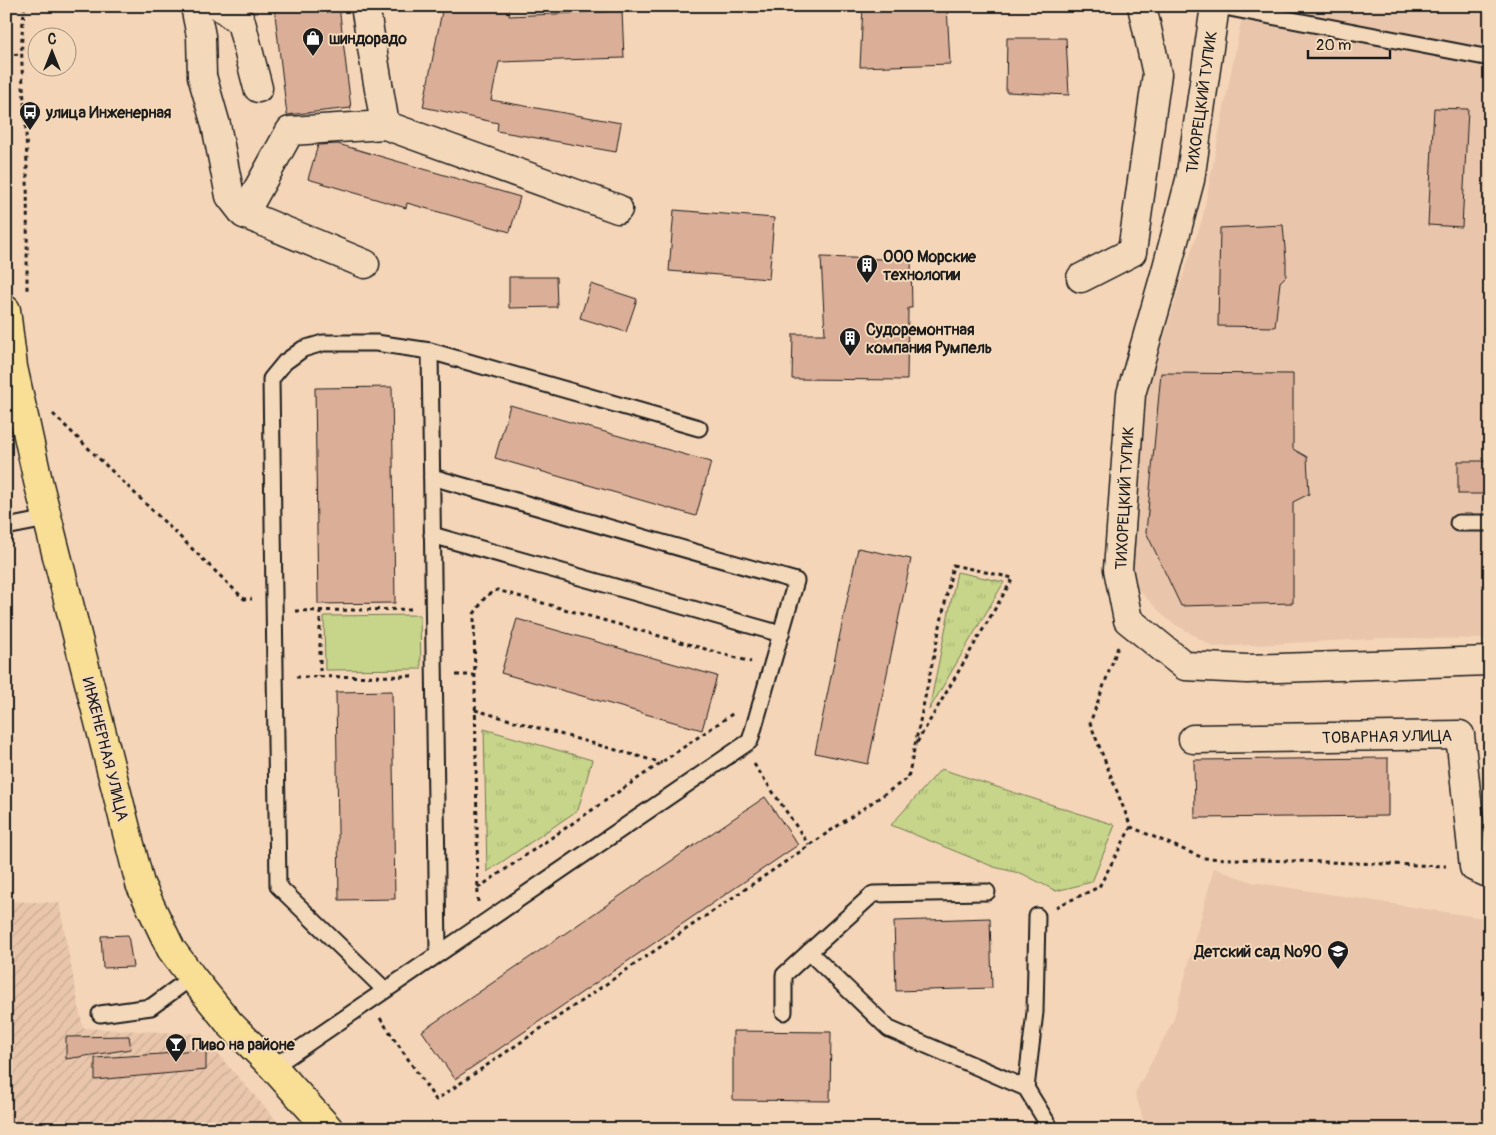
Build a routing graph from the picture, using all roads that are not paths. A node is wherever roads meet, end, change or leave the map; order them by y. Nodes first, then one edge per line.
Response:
1 (196, 6) edge
2 (220, 6) edge
3 (365, 6) edge
4 (1142, 6) edge
5 (1215, 6) edge
6 (1219, 6) edge
7 (1490, 58) edge
8 (258, 88) dead end
9 (385, 125) junction
10 (618, 209) dead end
11 (244, 214) junction
12 (365, 264) dead end
13 (1081, 278) dead end
14 (17, 302) edge
15 (430, 351) junction
16 (699, 428) dead end
17 (432, 477) junction
18 (47, 519) junction
19 (1458, 523) dead end
20 (1490, 523) edge
21 (6, 527) edge
22 (432, 535) junction
23 (781, 634) junction
24 (1490, 661) edge
25 (1193, 739) dead end
26 (1482, 871) edge
27 (987, 892) dead end
28 (1037, 916) road end
29 (809, 952) junction
30 (438, 954) junction
31 (192, 977) junction
32 (386, 990) junction
33 (784, 1012) dead end
34 (100, 1014) dead end
35 (273, 1067) junction
36 (1026, 1088) junction
37 (340, 1123) edge
38 (1051, 1129) edge

1 - 11 street
2 - 8 street
3 - 9 street
4 - 13 street
5 - 24 street, ТИХОРЕЦКИЙ ТУПИК
6 - 7 lane
9 - 10 street
9 - 11 street
11 - 12 street
14 - 18 main road, ИНЖЕНЕРНАЯ УЛИЦА
15 - 16 lane
15 - 17 lane
15 - 32 lane
17 - 22 lane
17 - 23 lane
18 - 21 lane
18 - 31 main road, ИНЖЕНЕРНАЯ УЛИЦА
19 - 20 lane
22 - 23 lane
22 - 30 lane
23 - 30 lane
25 - 26 street, ТОВАРНАЯ УЛИЦА
27 - 29 lane
28 - 36 lane
29 - 33 lane
29 - 36 lane
30 - 32 lane
31 - 34 lane
31 - 35 main road, ИНЖЕНЕРНАЯ УЛИЦА
32 - 35 lane
35 - 37 main road, ИНЖЕНЕРНАЯ УЛИЦА
36 - 38 lane

